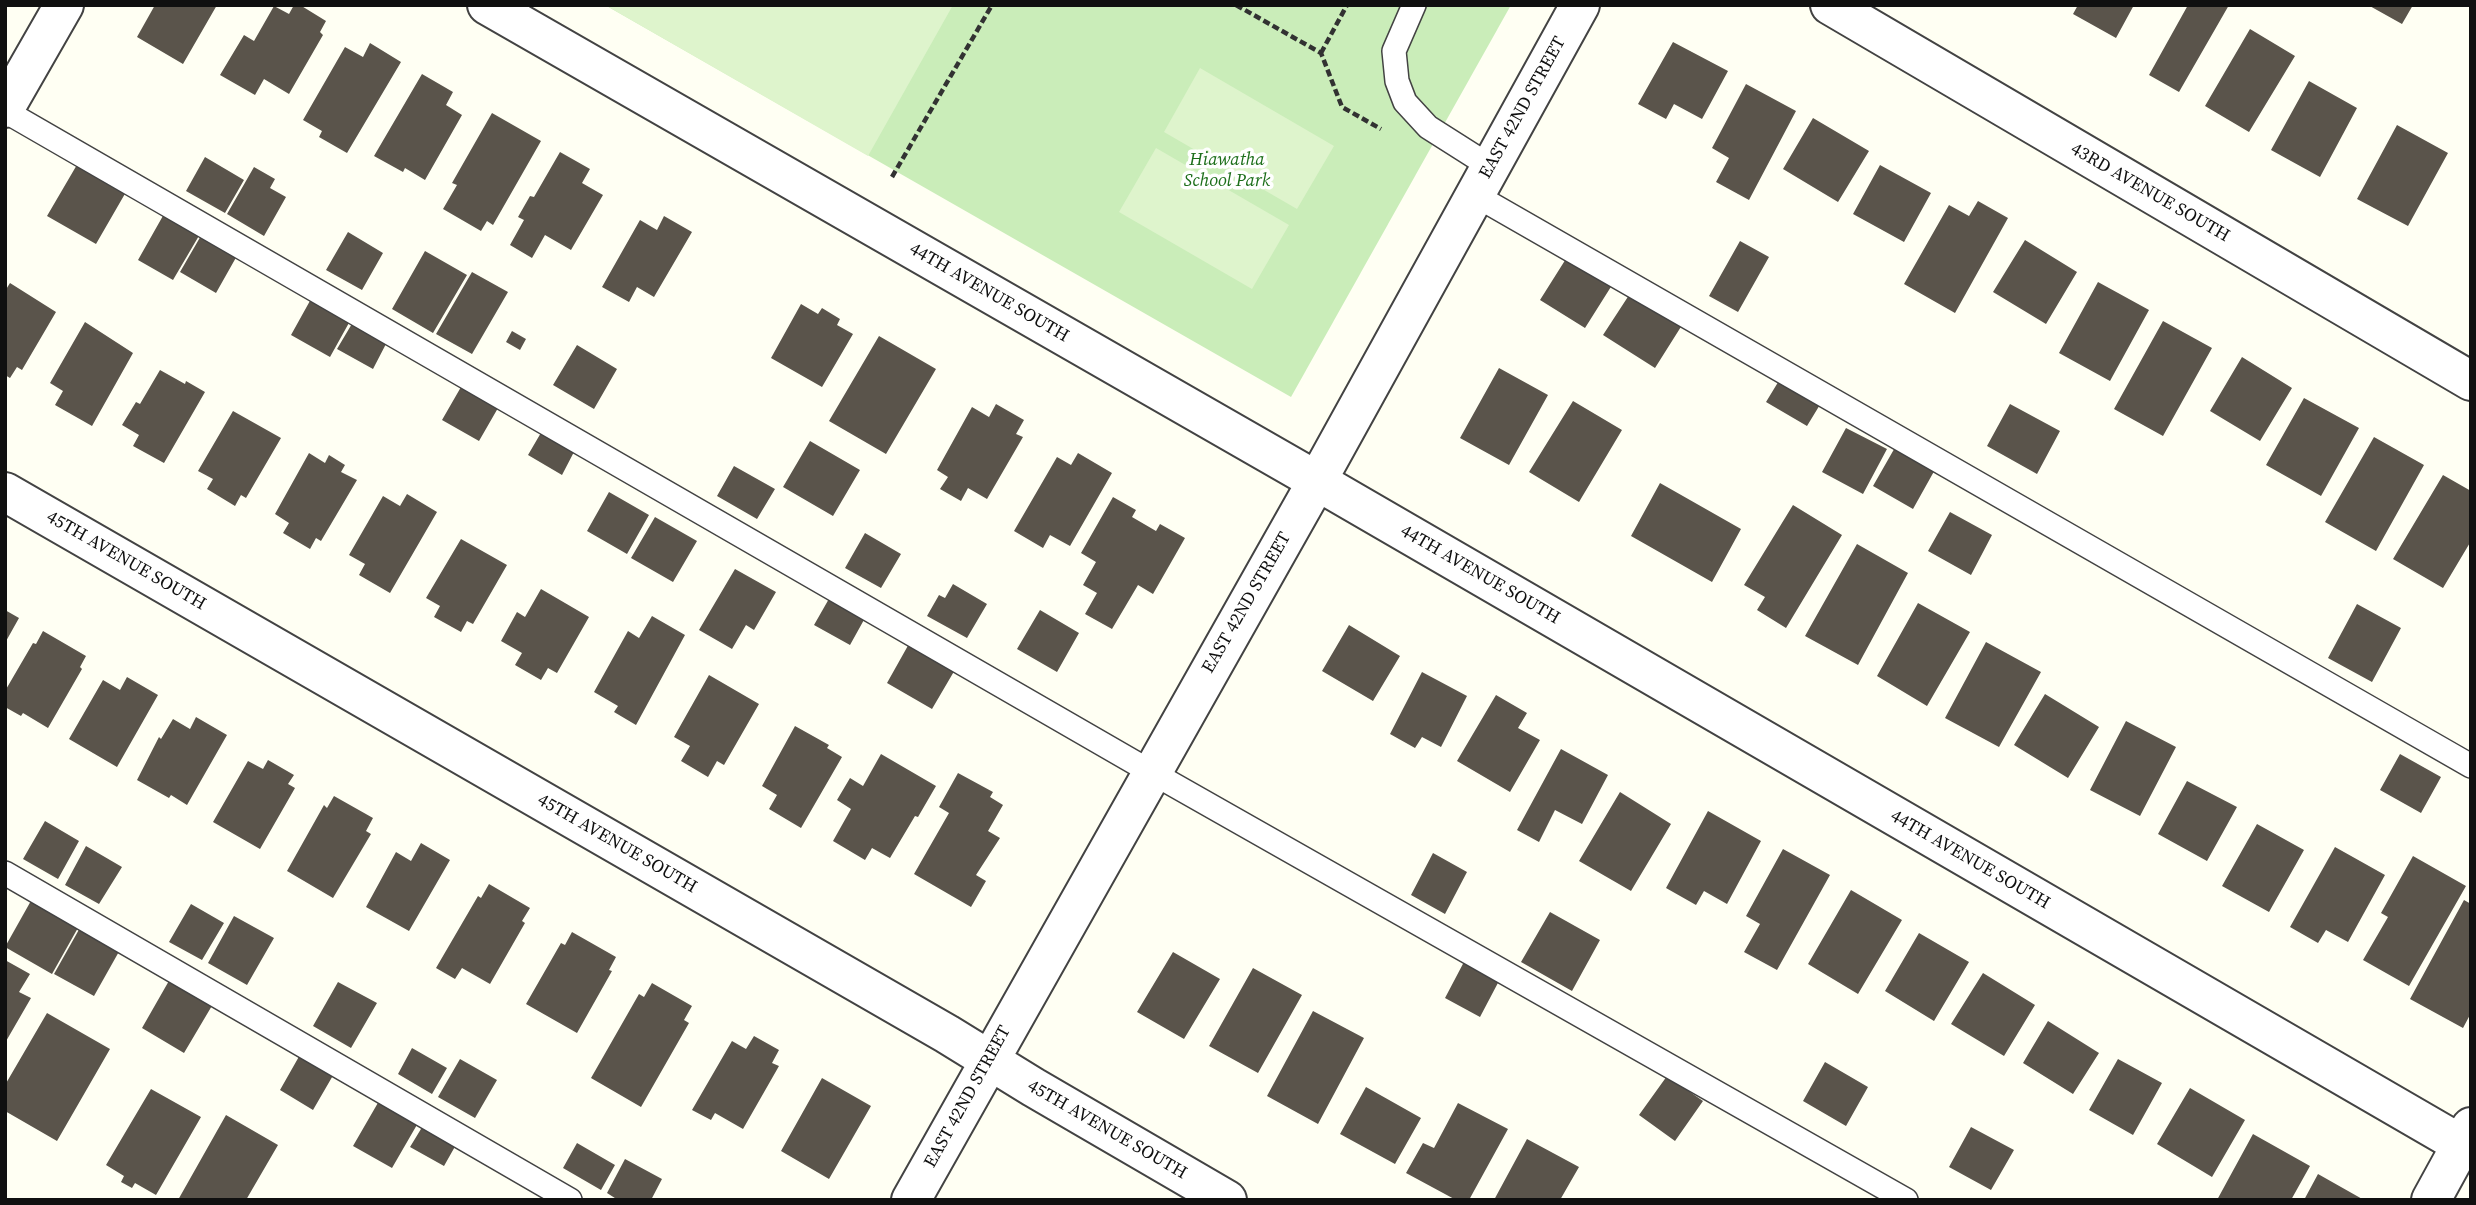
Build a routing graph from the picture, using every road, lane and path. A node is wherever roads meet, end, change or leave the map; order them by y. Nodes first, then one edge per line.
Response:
1 (64, 5) edge
2 (487, 5) edge
3 (992, 5) edge
4 (1236, 5) edge
5 (1347, 5) edge
6 (1414, 5) edge
7 (1580, 5) edge
8 (1830, 5) edge
9 (1321, 53) junction
10 (5, 110) edge
11 (1389, 134) dead end
12 (892, 177) dead end
13 (1483, 181) junction
14 (2471, 381) edge
15 (1317, 481) junction
16 (5, 492) edge
17 (2471, 766) edge
18 (1151, 772) junction
19 (5, 873) edge
20 (989, 1062) junction
21 (2468, 1141) edge
22 (570, 1200) edge
23 (911, 1200) edge
24 (1227, 1200) edge
25 (1906, 1200) edge
26 (2431, 1200) edge

1 - 10 street
2 - 15 street, 44TH AVENUE SOUTH
3 - 12 path
4 - 9 path
5 - 9 path
6 - 13 lane
7 - 13 street, EAST 42ND STREET
8 - 14 street, 43RD AVENUE SOUTH
9 - 11 path
10 - 18 lane
13 - 15 street, EAST 42ND STREET
13 - 17 lane
15 - 18 street, EAST 42ND STREET
15 - 21 street, 44TH AVENUE SOUTH
16 - 20 street, 45TH AVENUE SOUTH
18 - 20 street, EAST 42ND STREET
18 - 25 lane
19 - 22 lane
20 - 23 street, EAST 42ND STREET
20 - 24 street, 45TH AVENUE SOUTH
21 - 26 street

